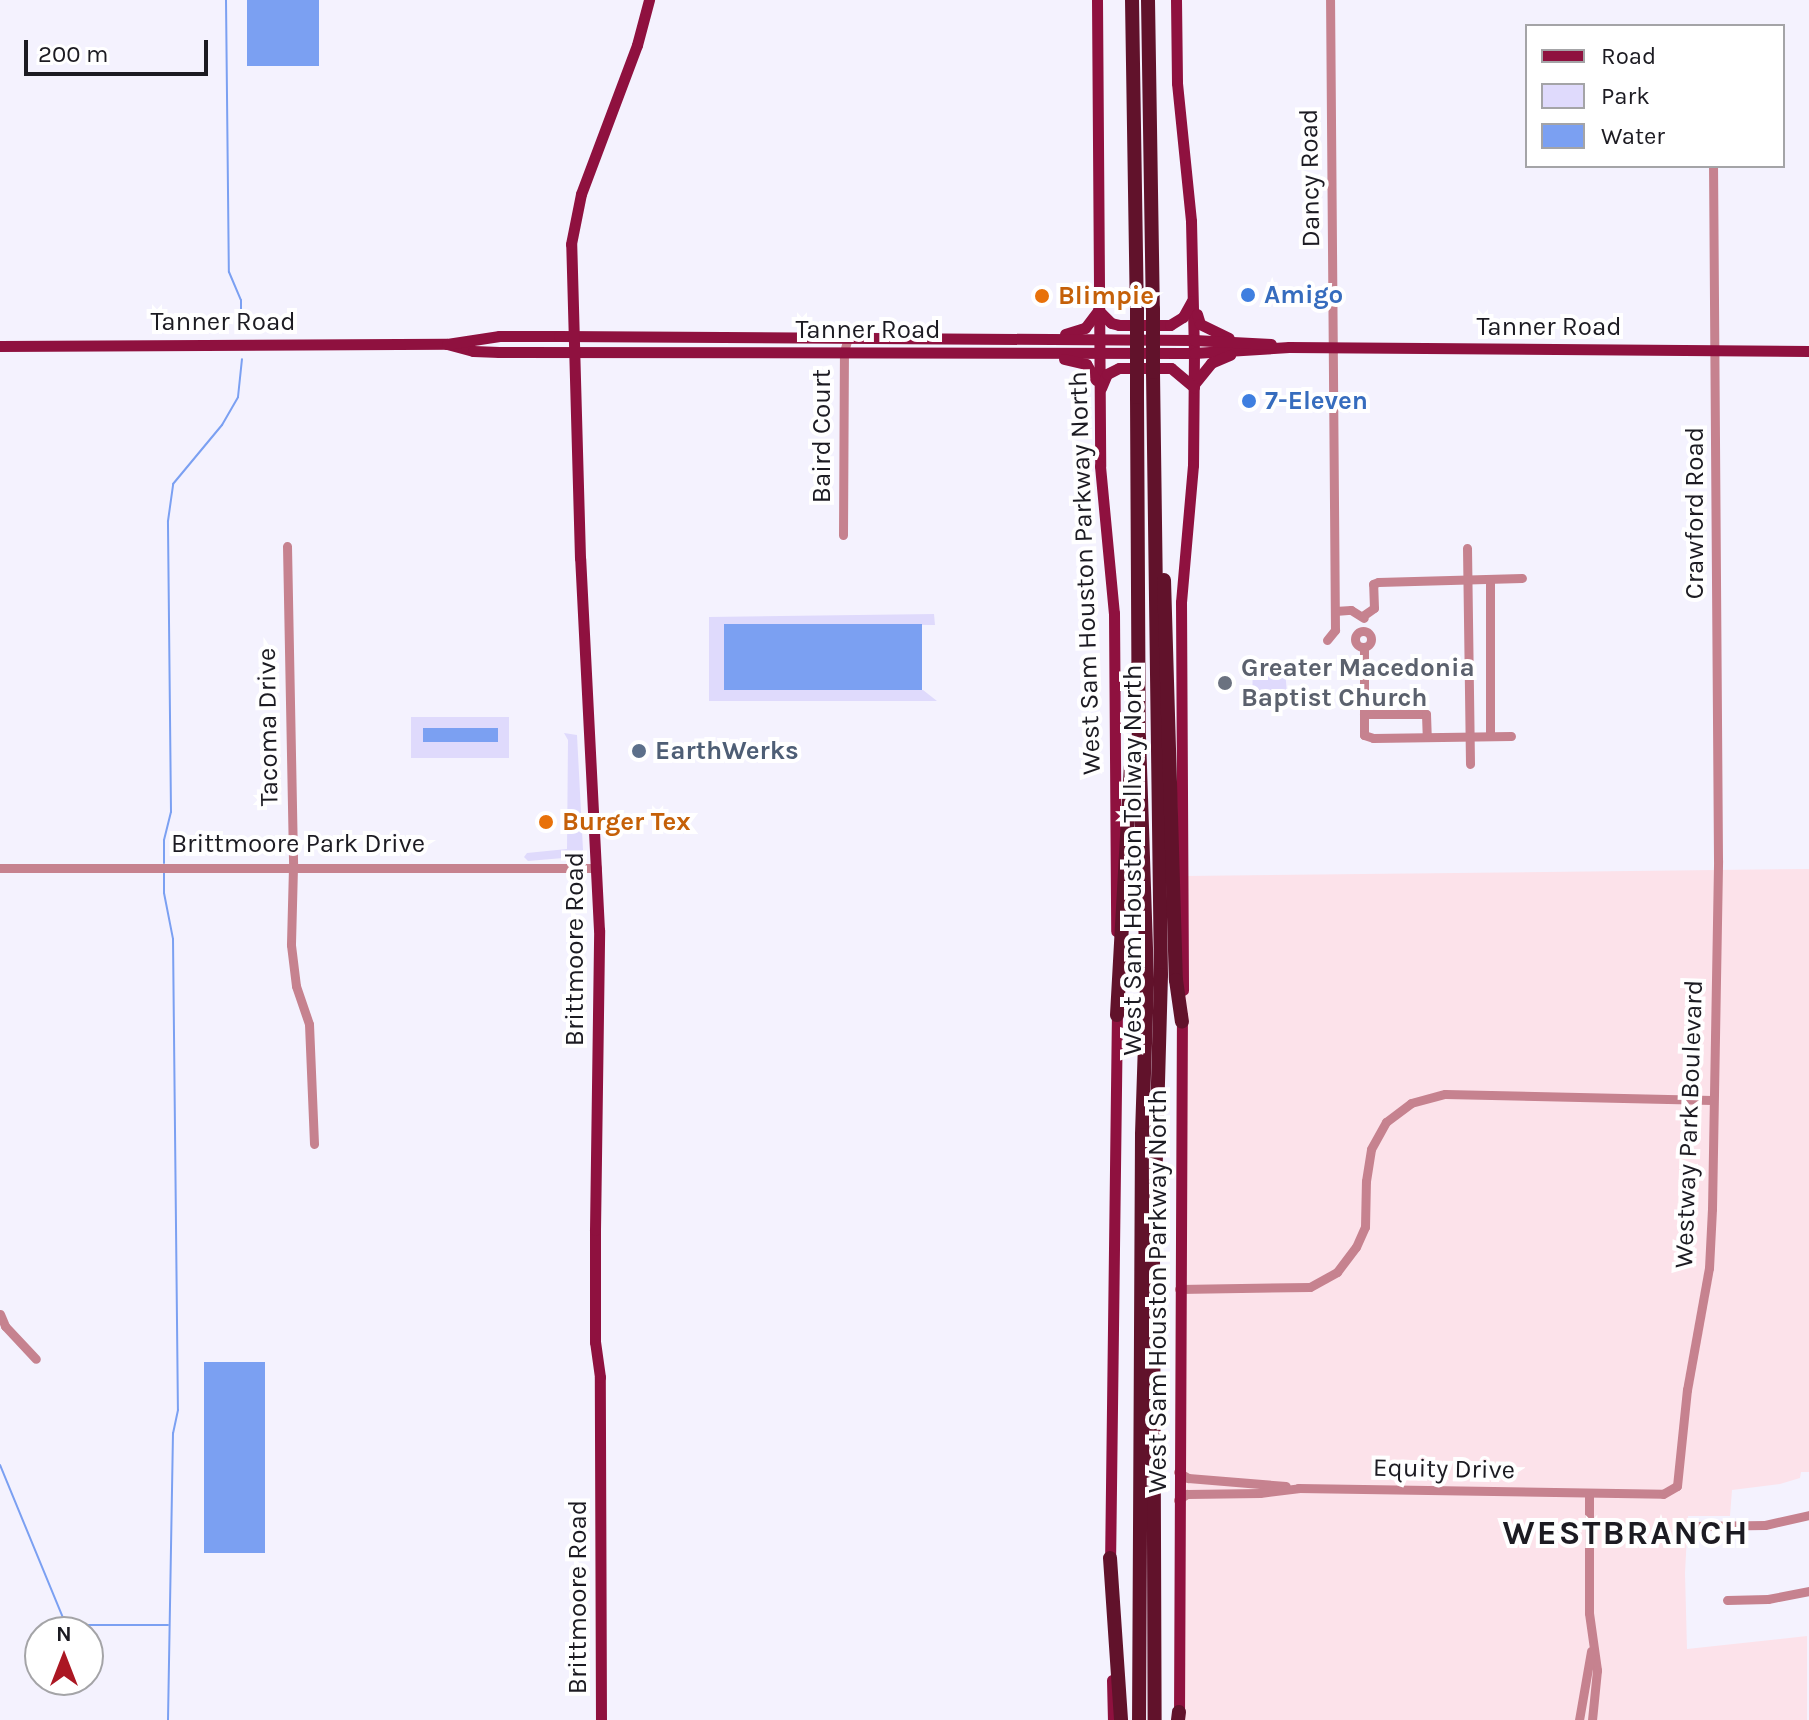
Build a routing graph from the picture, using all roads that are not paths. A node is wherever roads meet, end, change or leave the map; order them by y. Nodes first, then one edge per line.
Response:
1 (649, 0) edge
2 (1097, 0) edge
3 (1132, 0) edge
4 (1150, 0) edge
5 (1176, 0) edge
6 (1330, 0) edge
7 (1713, 168) edge
8 (1194, 298) junction
9 (1098, 310) junction
10 (573, 337) junction
11 (848, 337) junction
12 (1034, 339) junction
13 (1098, 339) junction
14 (447, 344) junction
15 (0, 346) edge
16 (1194, 347) junction
17 (1250, 347) junction
18 (1334, 347) junction
19 (1714, 350) junction
20 (573, 351) junction
21 (1809, 351) edge
22 (844, 352) junction
23 (1007, 353) junction
24 (1099, 353) junction
25 (1194, 387) junction
26 (1100, 392) junction
27 (843, 535) dead end
28 (287, 546) dead end
29 (1467, 548) dead end
30 (1155, 558) junction
31 (1522, 578) dead end
32 (1467, 579) junction
33 (1490, 579) junction
34 (1335, 611) junction
35 (1364, 615) junction
36 (1327, 640) dead end
37 (1364, 714) junction
38 (1470, 736) junction
39 (1490, 736) junction
40 (1511, 736) dead end
41 (1139, 737) junction
42 (1427, 737) junction
43 (1470, 764) dead end
44 (1718, 860) joint
45 (293, 867) junction
46 (0, 868) edge
47 (597, 868) junction
48 (1117, 1015) junction
49 (1182, 1022) junction
50 (1712, 1100) junction
51 (314, 1144) dead end
52 (1179, 1289) junction
53 (0, 1314) edge
54 (36, 1359) dead end
55 (1178, 1472) junction
56 (1298, 1488) junction
57 (1589, 1494) junction
58 (1178, 1500) junction
59 (1809, 1515) edge
60 (1692, 1526) dead end
61 (1110, 1558) junction
62 (1809, 1591) edge
63 (1727, 1600) dead end
64 (1592, 1640) junction
65 (1179, 1717) edge
66 (601, 1720) edge
67 (1113, 1720) edge
68 (1121, 1720) edge
69 (1139, 1720) edge
70 (1155, 1720) edge
71 (1579, 1720) edge
72 (1592, 1720) edge

1 - 10 main road, Brittmoore Road
2 - 9 main road, West Sam Houston Parkway North
3 - 41 highway, West Sam Houston Tollway North, bridge
4 - 30 highway, West Sam Houston Tollway North, bridge
5 - 8 main road, West Sam Houston Parkway North
6 - 18 street, Dancy Road
7 - 19 street, Crawford Road
8 - 9 main road
8 - 16 main road, West Sam Houston Parkway North
8 - 17 main road
9 - 12 main road
9 - 13 main road, West Sam Houston Parkway North
10 - 11 main road, Tanner Road
10 - 14 main road, Tanner Road
10 - 20 main road, Brittmoore Road
11 - 12 main road, Tanner Road
11 - 22 street, Baird Court
12 - 13 main road, Tanner Road
13 - 16 main road, Tanner Road
13 - 24 main road, West Sam Houston Parkway North
14 - 15 main road, Tanner Road
14 - 20 main road, Tanner Road
16 - 17 main road, Tanner Road
16 - 24 main road, Tanner Road
16 - 25 main road, West Sam Houston Parkway North
17 - 18 main road, Tanner Road
17 - 25 main road
18 - 19 main road, Tanner Road
18 - 34 street, Dancy Road
19 - 21 main road, Tanner Road
19 - 44 street, Crawford Road
20 - 22 main road, Tanner Road
20 - 47 main road, Brittmoore Road
22 - 23 main road, Tanner Road
22 - 27 street, Baird Court
23 - 24 main road, Tanner Road
23 - 26 main road
24 - 26 main road, West Sam Houston Parkway North
25 - 26 main road
25 - 49 main road, West Sam Houston Parkway North
26 - 48 main road, West Sam Houston Parkway North
28 - 45 street, Tacoma Drive
29 - 32 street
30 - 49 highway
30 - 70 highway, West Sam Houston Tollway North
31 - 33 street
32 - 33 street
32 - 35 street
32 - 38 street
33 - 39 street
34 - 35 street
34 - 36 street, Dancy Road
35 - 37 street
37 - 42 street
37 - 42 street
38 - 39 street
38 - 42 street
38 - 43 street
39 - 40 street
41 - 48 highway
41 - 69 highway, West Sam Houston Tollway North
44 - 50 street, Westway Park Boulevard
45 - 46 street, Brittmoore Park Drive
45 - 47 street, Brittmoore Park Drive
45 - 51 street, Tacoma Drive
47 - 66 main road, Brittmoore Road
48 - 61 main road, West Sam Houston Parkway North
49 - 52 main road, West Sam Houston Parkway North
50 - 52 street
50 - 57 street, Westway Park Boulevard
52 - 55 main road, West Sam Houston Parkway North
53 - 54 street
55 - 56 street, Equity Drive
55 - 58 main road, West Sam Houston Parkway North
56 - 57 street, Equity Drive
56 - 58 street, Equity Drive
57 - 64 street
58 - 65 main road, West Sam Houston Parkway North
59 - 60 street
61 - 67 main road, West Sam Houston Parkway North
61 - 68 highway
62 - 63 street
64 - 71 street
64 - 72 street

